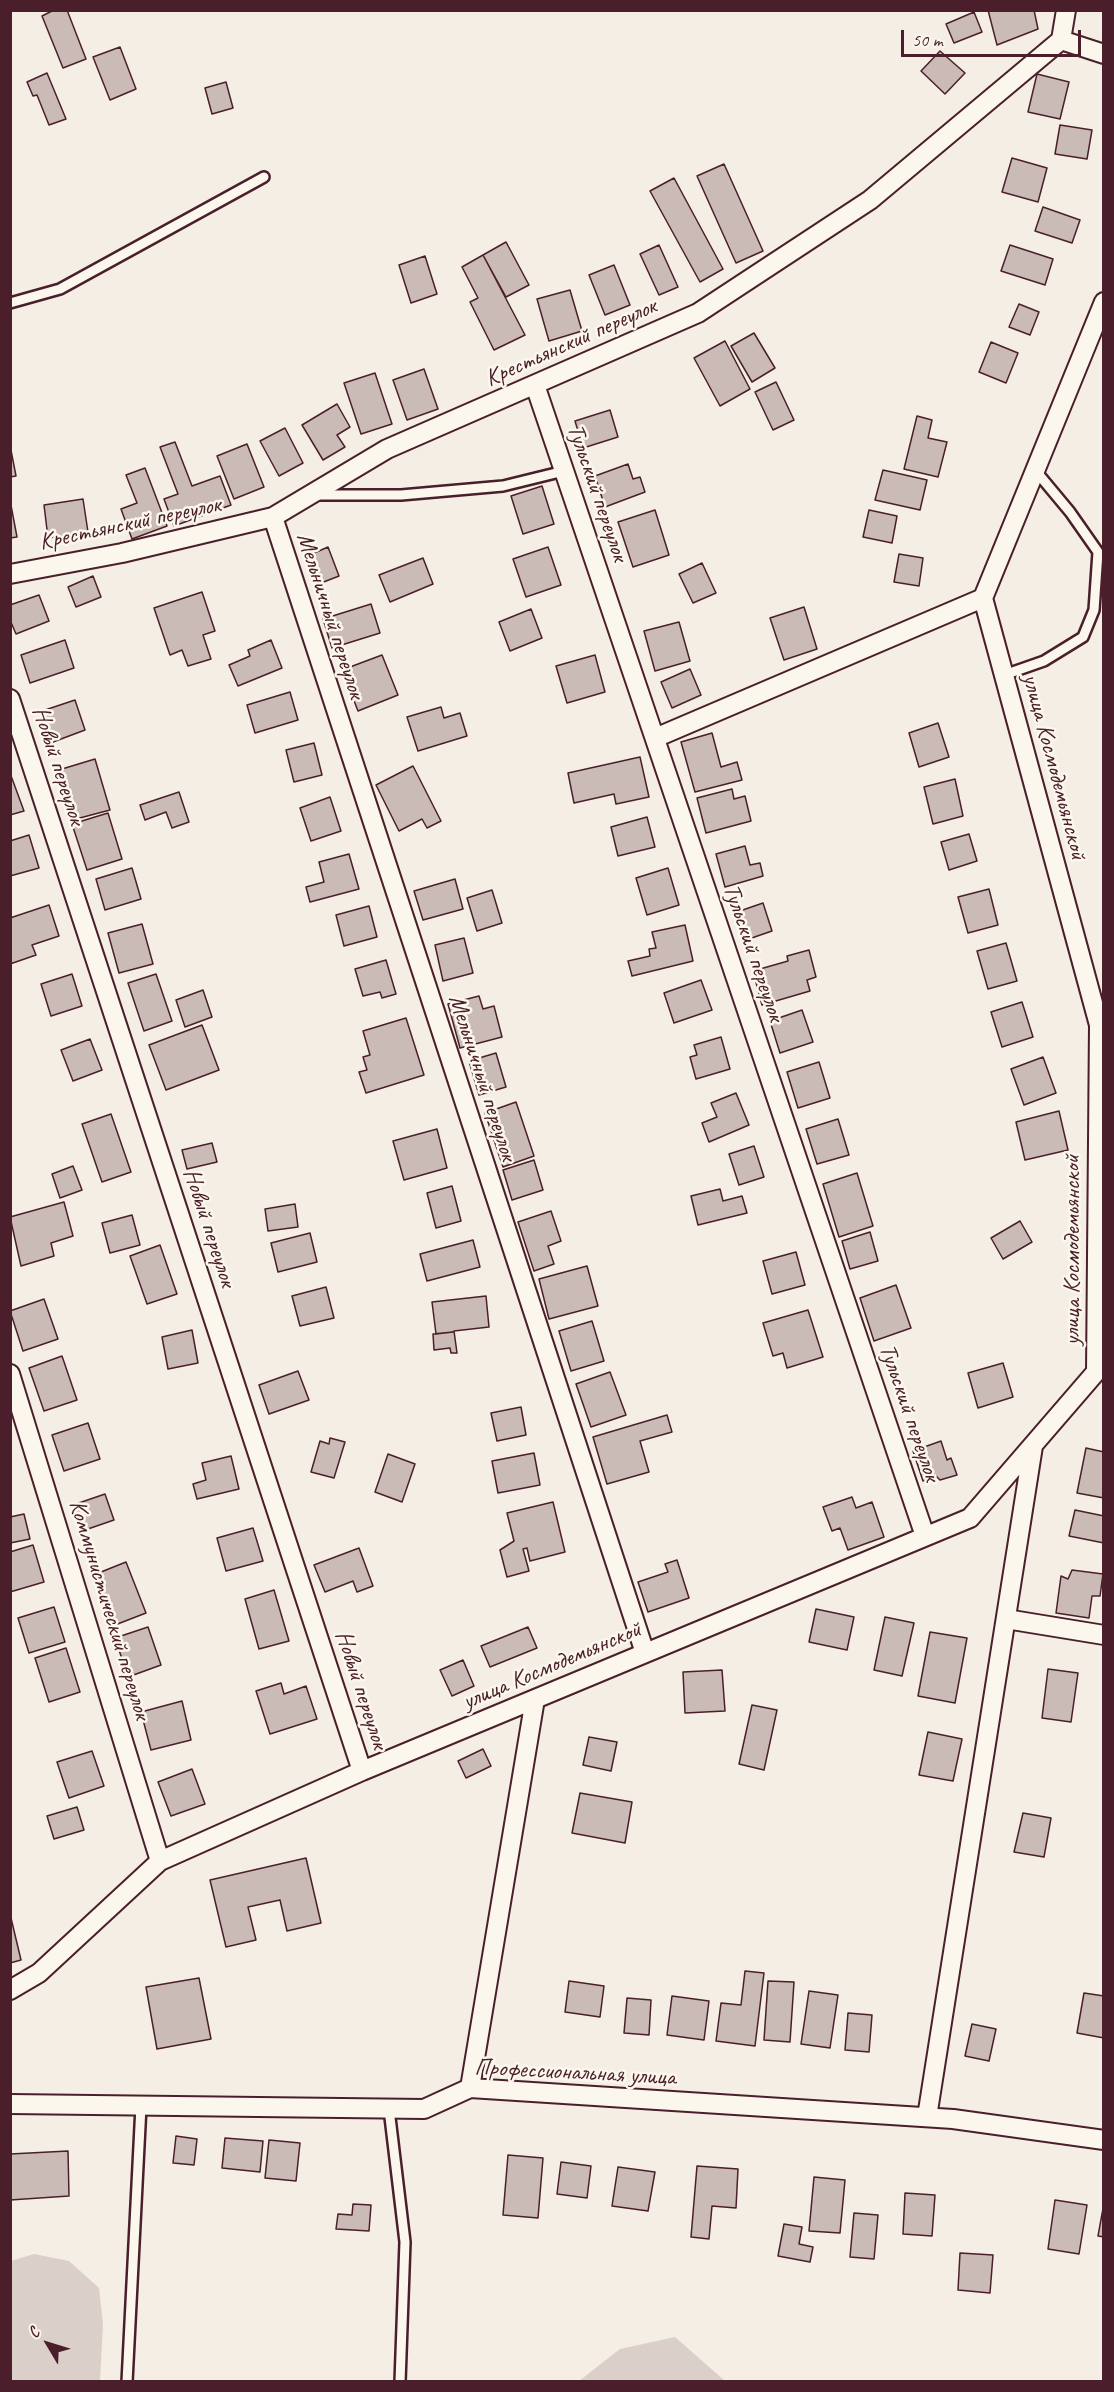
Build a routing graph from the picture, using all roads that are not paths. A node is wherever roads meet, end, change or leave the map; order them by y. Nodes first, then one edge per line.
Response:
1 (1066, 10) edge
2 (1061, 40) junction
3 (1104, 54) edge
4 (264, 177) dead end
5 (1104, 302) edge
6 (10, 303) edge
7 (535, 385) junction
8 (1035, 470) junction
9 (564, 471) junction
10 (311, 495) junction
11 (273, 517) junction
12 (10, 574) edge
13 (983, 598) junction
14 (1004, 675) junction
15 (10, 699) edge
16 (655, 738) junction
17 (1100, 1371) edge
18 (10, 1374) edge
19 (1033, 1445) junction
20 (925, 1536) junction
21 (1006, 1619) junction
22 (1104, 1635) edge
23 (645, 1653) junction
24 (535, 1699) junction
25 (362, 1771) junction
26 (160, 1861) junction
27 (10, 1990) edge
28 (470, 2088) junction
29 (10, 2104) edge
30 (141, 2106) junction
31 (389, 2109) junction
32 (927, 2117) junction
33 (1104, 2139) edge
34 (127, 2382) edge
35 (400, 2382) edge

1 - 2 street
2 - 3 street
2 - 7 street, Крестьянский переулок
4 - 6 lane
5 - 8 street
7 - 9 street, Тульский переулок
7 - 10 street, Крестьянский переулок
8 - 13 street
8 - 14 lane
9 - 10 lane
9 - 16 street, Тульский переулок
10 - 11 street, Крестьянский переулок
11 - 12 street, Крестьянский переулок
11 - 23 street, Мельничный переулок
13 - 14 street, улица Космодемьянской
13 - 16 street
14 - 17 street, улица Космодемьянской
15 - 25 street, Новый переулок
16 - 20 street, Тульский переулок
17 - 19 street, улица Космодемьянской
18 - 26 street, Коммунистический переулок
19 - 20 street, улица Космодемьянской
19 - 21 street
20 - 23 street, улица Космодемьянской
21 - 22 street
21 - 32 street
23 - 24 street, улица Космодемьянской
24 - 25 street, улица Космодемьянской
24 - 28 street
25 - 26 street, улица Космодемьянской
26 - 27 street, улица Космодемьянской
28 - 31 street, Профессиональная улица
28 - 32 street, Профессиональная улица
29 - 30 street, Профессиональная улица
30 - 31 street, Профессиональная улица
30 - 34 lane
31 - 35 lane
32 - 33 street, Профессиональная улица

